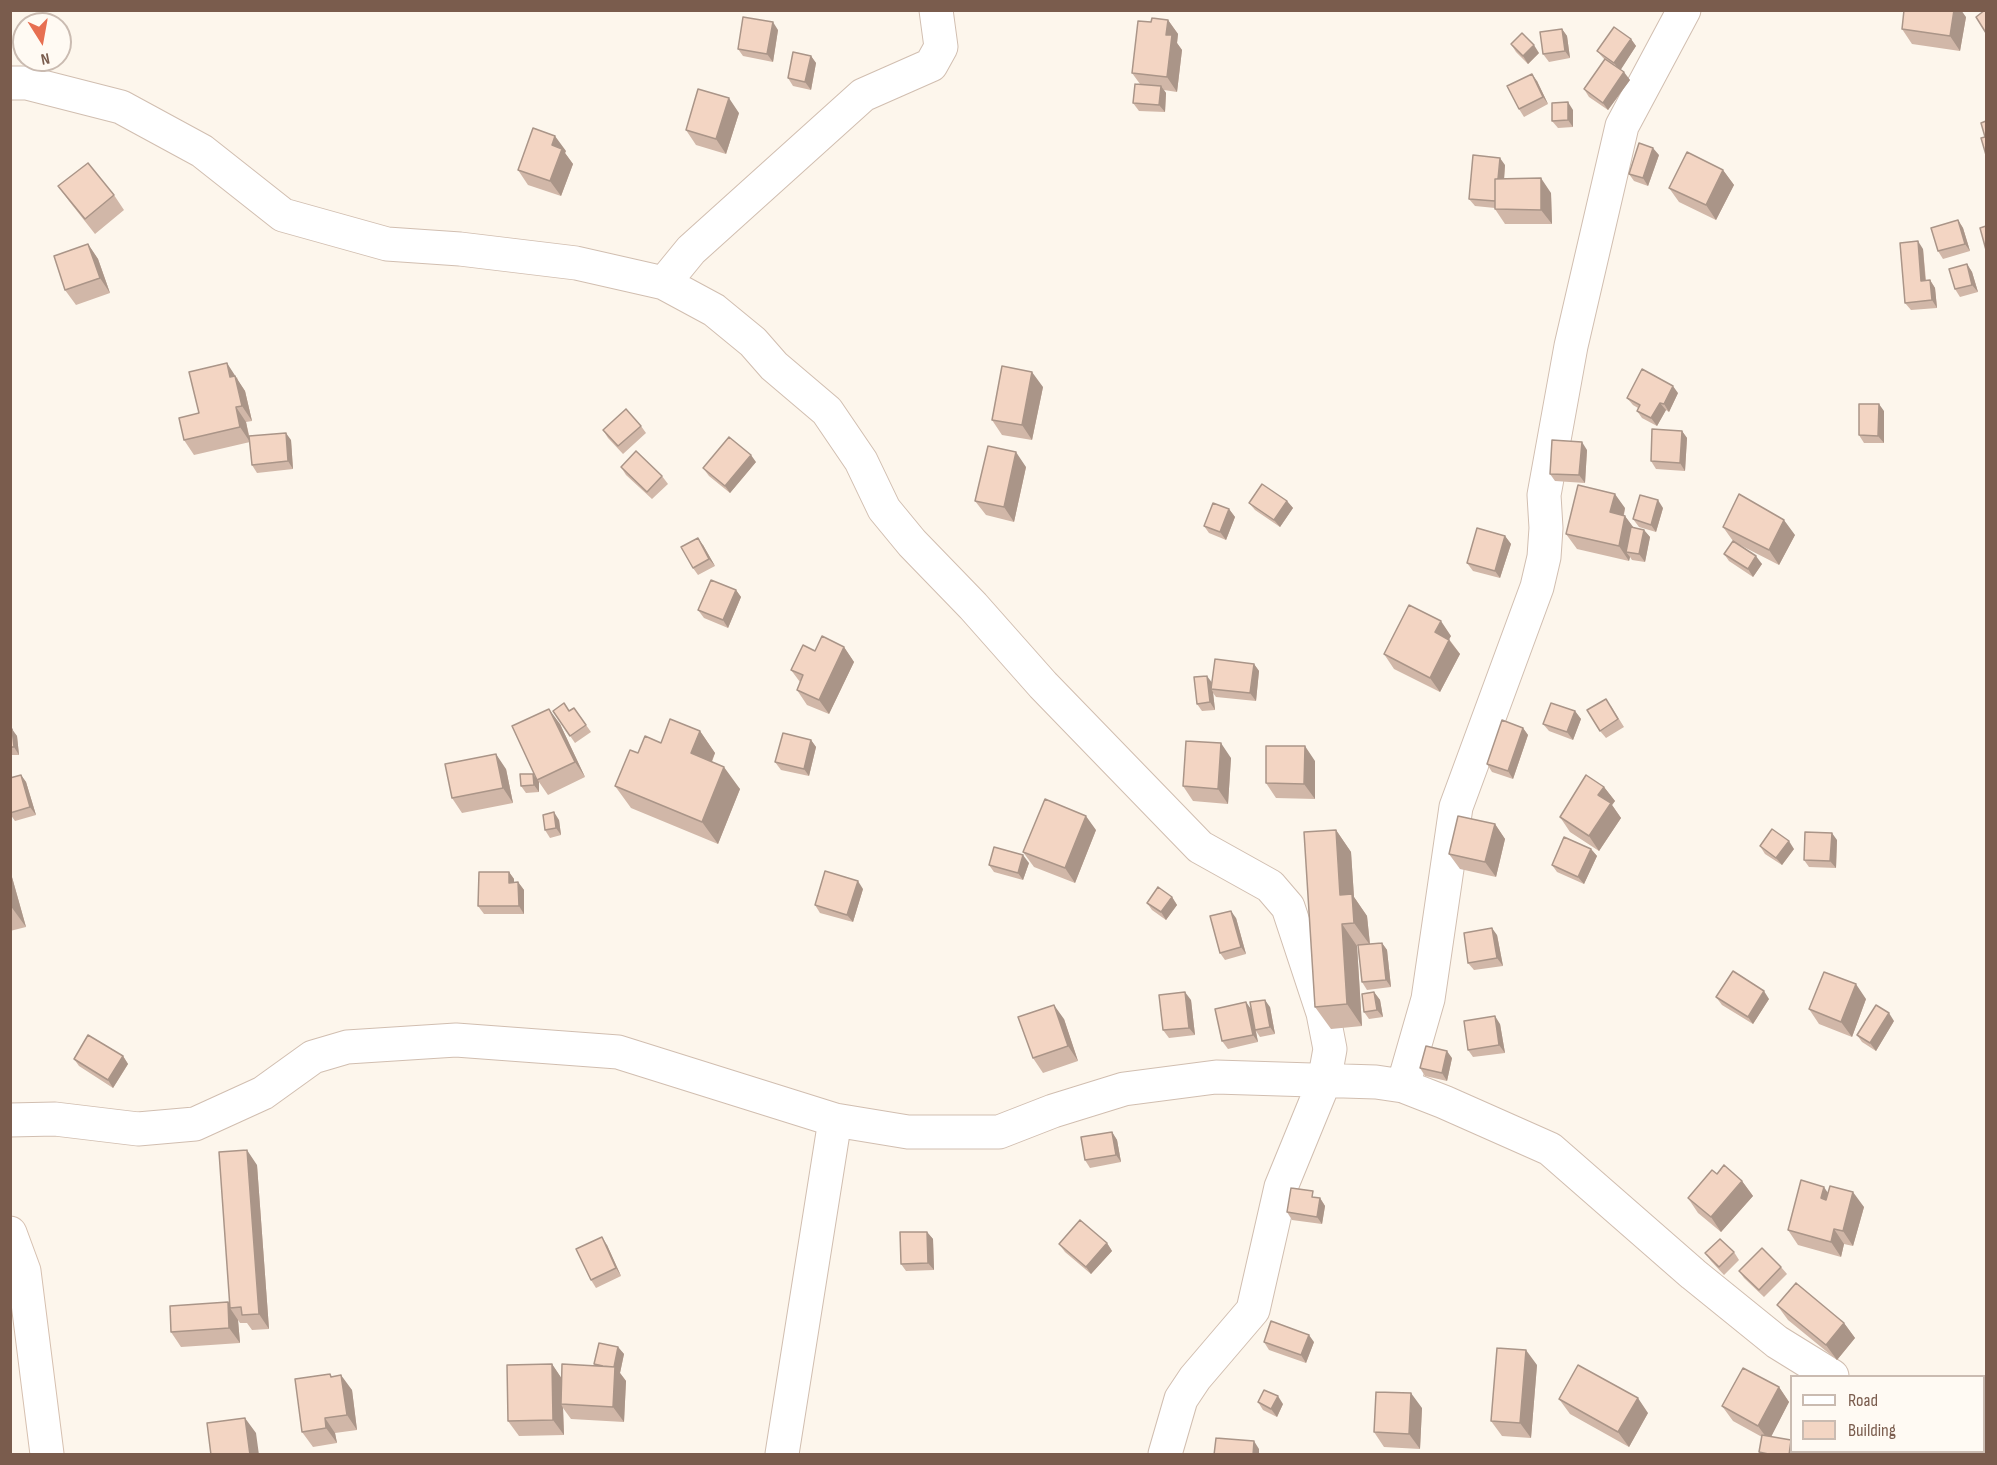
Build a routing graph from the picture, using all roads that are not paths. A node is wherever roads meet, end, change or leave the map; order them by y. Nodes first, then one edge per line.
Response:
1 (936, 10) edge
2 (1684, 10) edge
3 (10, 83) edge
4 (664, 283) junction
5 (1324, 1082) junction
6 (1403, 1086) junction
7 (10, 1120) edge
8 (835, 1120) junction
9 (10, 1233) edge
10 (1829, 1375) edge
11 (47, 1455) edge
12 (782, 1455) edge
13 (1165, 1455) edge

1 - 4 street
2 - 6 street
3 - 4 street
4 - 5 street
5 - 6 street
5 - 8 street
5 - 13 street
6 - 10 street
7 - 8 street
8 - 12 street
9 - 11 street

